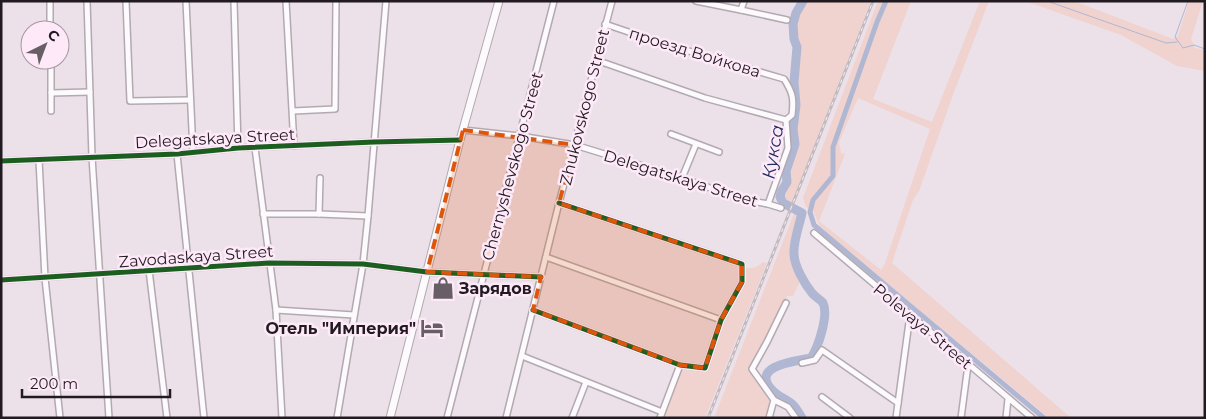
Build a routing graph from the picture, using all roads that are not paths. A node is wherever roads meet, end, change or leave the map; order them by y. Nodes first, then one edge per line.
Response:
1 (50, 1) edge
2 (87, 1) edge
3 (126, 1) edge
4 (186, 1) edge
5 (234, 1) edge
6 (286, 1) edge
7 (336, 1) edge
8 (386, 1) edge
9 (499, 1) edge
10 (554, 1) edge
11 (612, 1) edge
12 (696, 1) edge
13 (744, 1) edge
14 (741, 10) junction
15 (50, 20) edge
16 (787, 20) dead end
17 (605, 24) junction
18 (596, 60) junction
19 (51, 70) edge
20 (90, 92) junction
21 (51, 93) junction
22 (189, 100) junction
23 (51, 111) dead end
24 (293, 111) junction
25 (786, 120) junction
26 (463, 130) junction
27 (671, 134) dead end
28 (520, 136) junction
29 (460, 140) junction
30 (374, 142) junction
31 (696, 144) junction
32 (575, 145) junction
33 (294, 146) junction
34 (238, 148) junction
35 (255, 148) junction
36 (193, 152) junction
37 (719, 152) dead end
38 (177, 154) junction
39 (92, 157) junction
40 (1, 160) edge
41 (39, 160) junction
42 (320, 178) dead end
43 (682, 178) junction
44 (559, 203) junction
45 (768, 204) junction
46 (781, 208) dead end
47 (263, 214) junction
48 (319, 214) junction
49 (368, 216) junction
50 (814, 233) dead end
51 (546, 257) junction
52 (269, 263) junction
53 (363, 264) junction
54 (150, 270) junction
55 (189, 270) junction
56 (427, 272) junction
57 (484, 274) junction
58 (99, 275) junction
59 (541, 277) junction
60 (45, 278) junction
61 (1, 280) edge
62 (786, 303) dead end
63 (276, 310) junction
64 (533, 310) junction
65 (354, 315) junction
66 (910, 315) junction
67 (721, 320) junction
68 (522, 356) junction
69 (802, 363) dead end
70 (680, 365) junction
71 (968, 365) junction
72 (586, 382) junction
73 (822, 397) dead end
74 (1008, 399) junction
75 (774, 400) junction
76 (898, 403) junction
77 (661, 415) edge
78 (60, 418) edge
79 (109, 418) edge
80 (167, 418) edge
81 (204, 418) edge
82 (282, 418) edge
83 (337, 418) edge
84 (390, 418) edge
85 (447, 418) edge
86 (506, 418) edge
87 (572, 418) edge
88 (769, 418) edge
89 (796, 418) edge
90 (850, 418) edge
91 (896, 418) edge
92 (961, 418) edge
93 (1006, 418) edge
94 (1032, 418) edge

1 - 15 street
2 - 20 street
3 - 22 street
4 - 22 street
5 - 34 street
6 - 24 street
7 - 24 street
8 - 30 street
9 - 26 street
10 - 28 street, Chernyshevskogo Street
11 - 17 street, Zhukovskogo Street
12 - 14 street
13 - 14 street
14 - 16 street
17 - 18 street, Zhukovskogo Street
17 - 25 street, проезд Войкова
18 - 25 street
18 - 32 street, Zhukovskogo Street
19 - 21 street
20 - 21 street
20 - 39 street
21 - 23 street
22 - 36 street
24 - 33 street
25 - 45 street
26 - 28 street, Delegatskaya Street
26 - 29 street
27 - 31 street
28 - 32 street, Delegatskaya Street
28 - 57 street, Chernyshevskogo Street
29 - 30 street, Delegatskaya Street
29 - 56 street
30 - 33 street, Delegatskaya Street
30 - 49 street
31 - 37 street
31 - 43 street
32 - 43 street, Delegatskaya Street
32 - 44 street, Zhukovskogo Street
33 - 35 street, Delegatskaya Street
34 - 35 street, Delegatskaya Street
34 - 36 street, Delegatskaya Street
35 - 47 street
36 - 38 street, Delegatskaya Street
38 - 39 street, Delegatskaya Street
38 - 55 street
39 - 41 street, Delegatskaya Street
39 - 58 street
40 - 41 street, Delegatskaya Street
41 - 60 street
42 - 48 street
43 - 45 street, Delegatskaya Street
44 - 51 street, Zhukovskogo Street
44 - 67 street
45 - 46 street, Delegatskaya Street
47 - 48 street
47 - 52 street
48 - 49 street
49 - 53 street
50 - 66 street, Polevaya Street
51 - 59 street, Zhukovskogo Street
51 - 67 street
52 - 53 street, Zavodaskaya Street
52 - 55 street, Zavodaskaya Street
52 - 63 street
53 - 56 street, Zavodaskaya Street
53 - 65 street
54 - 55 street, Zavodaskaya Street
54 - 58 street, Zavodaskaya Street
54 - 80 street
55 - 81 street
56 - 57 street, Zavodaskaya Street
56 - 84 street
57 - 59 street, Zavodaskaya Street
57 - 85 street, Chernyshevskogo Street
58 - 60 street, Zavodaskaya Street
58 - 79 street
59 - 64 street, Zhukovskogo Street
60 - 61 street, Zavodaskaya Street
60 - 78 street
62 - 75 street
63 - 65 street
63 - 82 street
64 - 68 street, Zhukovskogo Street
64 - 70 street
65 - 83 street
66 - 71 street, Polevaya Street
66 - 76 street
67 - 70 street
68 - 72 street
68 - 86 street, Zhukovskogo Street
69 - 76 street
70 - 77 street
71 - 74 street, Polevaya Street
71 - 92 street
72 - 77 street
72 - 87 street
73 - 90 street
74 - 93 street
74 - 94 street, Polevaya Street
75 - 88 street
75 - 89 street
76 - 91 street

